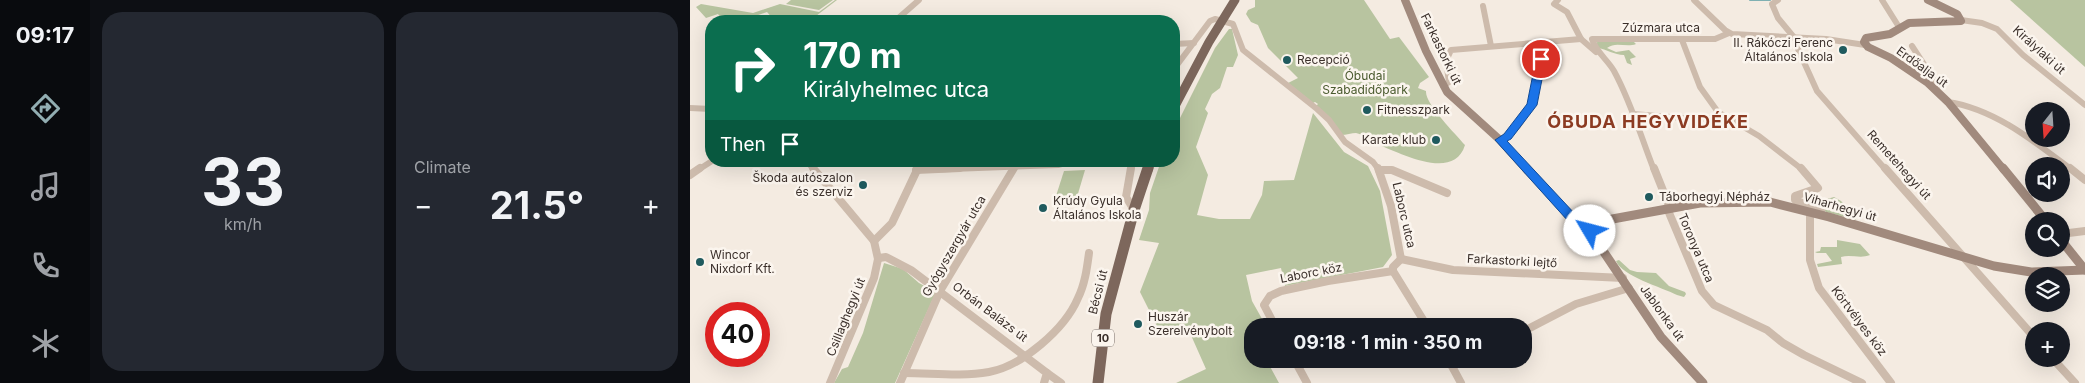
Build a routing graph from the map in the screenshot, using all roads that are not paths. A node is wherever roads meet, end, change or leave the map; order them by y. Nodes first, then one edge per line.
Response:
1 (919, 0) edge
2 (1234, 0) edge
3 (1405, 0) edge
4 (1558, 0) edge
5 (1694, 0) edge
6 (1778, 0) edge
7 (1882, 0) edge
8 (1928, 0) edge
9 (1483, 6) dead end
10 (902, 15) edge
11 (1961, 20) junction
12 (1221, 22) junction
13 (1899, 27) junction
14 (1729, 33) junction
15 (1794, 37) junction
16 (1581, 39) junction
17 (1592, 39) joint
18 (1682, 40) junction
19 (1544, 42) junction
20 (1194, 43) junction
21 (1180, 44) edge
22 (1865, 44) junction
23 (1491, 46) junction
24 (1912, 46) dead end
25 (1600, 56) junction
26 (1180, 61) edge
27 (1443, 86) junction
28 (1935, 89) junction
29 (1180, 97) edge
30 (1948, 102) junction
31 (2085, 105) edge
32 (690, 108) edge
33 (705, 109) edge
34 (1633, 114) junction
35 (1724, 117) junction
36 (1500, 140) junction
37 (705, 165) edge
38 (812, 167) edge
39 (918, 167) edge
40 (966, 167) edge
41 (1014, 167) edge
42 (1131, 167) edge
43 (1149, 167) edge
44 (916, 170) junction
45 (1379, 170) junction
46 (690, 175) edge
47 (2085, 180) edge
48 (1447, 193) dead end
49 (1669, 208) junction
50 (1134, 210) junction
51 (1810, 211) junction
52 (2039, 212) edge
53 (1829, 216) junction
54 (1585, 224) junction
55 (2085, 231) edge
56 (2070, 233) edge
57 (874, 241) junction
58 (2070, 251) edge
59 (1089, 253) dead end
60 (1962, 256) junction
61 (879, 258) junction
62 (1401, 260) junction
63 (2085, 270) edge
64 (1393, 271) junction
65 (1623, 278) junction
66 (1629, 288) junction
67 (940, 291) junction
68 (1271, 318) edge
69 (1422, 318) edge
70 (1532, 327) edge
71 (2025, 327) edge
72 (1024, 354) junction
73 (2060, 367) edge
74 (1299, 368) edge
75 (1453, 368) edge
76 (904, 373) junction
77 (1047, 373) junction
78 (830, 383) edge
79 (900, 383) edge
80 (1044, 383) edge
81 (1060, 383) edge
82 (1098, 383) edge
83 (1307, 383) edge
84 (1461, 383) edge
85 (1703, 383) edge
86 (1862, 383) edge
87 (1891, 383) edge
88 (2075, 383) edge

1 - 10 street
2 - 12 main road
3 - 27 street, Farkastorki út
4 - 16 street, Toronya utca
5 - 14 street
6 - 15 street, Remetehegyi út
7 - 13 street
8 - 11 street
9 - 23 street
11 - 13 street, Királylaki út
11 - 31 street, Királylaki út
12 - 20 street
12 - 29 main road
12 - 45 street, Laborc utca
13 - 22 street, Királylaki út
14 - 15 street, Erdőalja út
14 - 18 street, Zúzmara utca
15 - 22 street, Erdőalja út
15 - 60 street, Remetehegyi út
16 - 19 street
16 - 25 street, Toronya utca
17 - 18 street, Zúzmara utca
17 - 25 street, Toronya utca
18 - 35 street
19 - 23 street
19 - 36 street
20 - 21 street
20 - 26 street
22 - 28 street, Erdőalja út
23 - 27 street
24 - 28 street
25 - 34 street, Toronya utca
27 - 36 street, Farkastorki út
28 - 30 street, Erdőalja út
30 - 47 street
30 - 52 street, Erdőalja út
32 - 33 street
34 - 35 street
34 - 49 street, Toronya utca
35 - 53 street
36 - 54 street, Farkastorki út
37 - 46 street
38 - 57 street
39 - 44 street
40 - 44 street
41 - 67 street, Gyógyszergyár utca
42 - 50 street
43 - 50 main road, Bécsi út / 10
44 - 57 street
45 - 48 street
45 - 62 street, Laborc utca
49 - 51 street, Viharhegyi út
49 - 54 street, Viharhegyi út
49 - 86 street, Toronya utca
50 - 82 main road, Bécsi út / 10
51 - 53 street, Viharhegyi út
51 - 87 street, Körtvélyes köz
53 - 60 street, Viharhegyi út
54 - 65 street, Farkastorki út
55 - 56 street
57 - 61 street
58 - 63 street
59 - 72 street, Orbán Balázs út
60 - 63 street, Viharhegyi út
60 - 71 street, Remetehegyi út
61 - 67 street, Orbán Balázs út
61 - 78 street, Csillaghegyi út
62 - 64 street, Laborc utca
62 - 65 street, Farkastorki lejtő
64 - 68 street, Laborc köz
64 - 69 street
65 - 66 street, Jablonka út
66 - 70 street
66 - 85 street, Jablonka út
67 - 72 street, Orbán Balázs út
67 - 76 street, Gyógyszergyár utca
72 - 76 street, Orbán Balázs út
72 - 77 street, Orbán Balázs út
73 - 88 street
74 - 83 street
75 - 84 street
76 - 79 street, Gyógyszergyár utca
77 - 80 street
77 - 81 street, Orbán Balázs út

